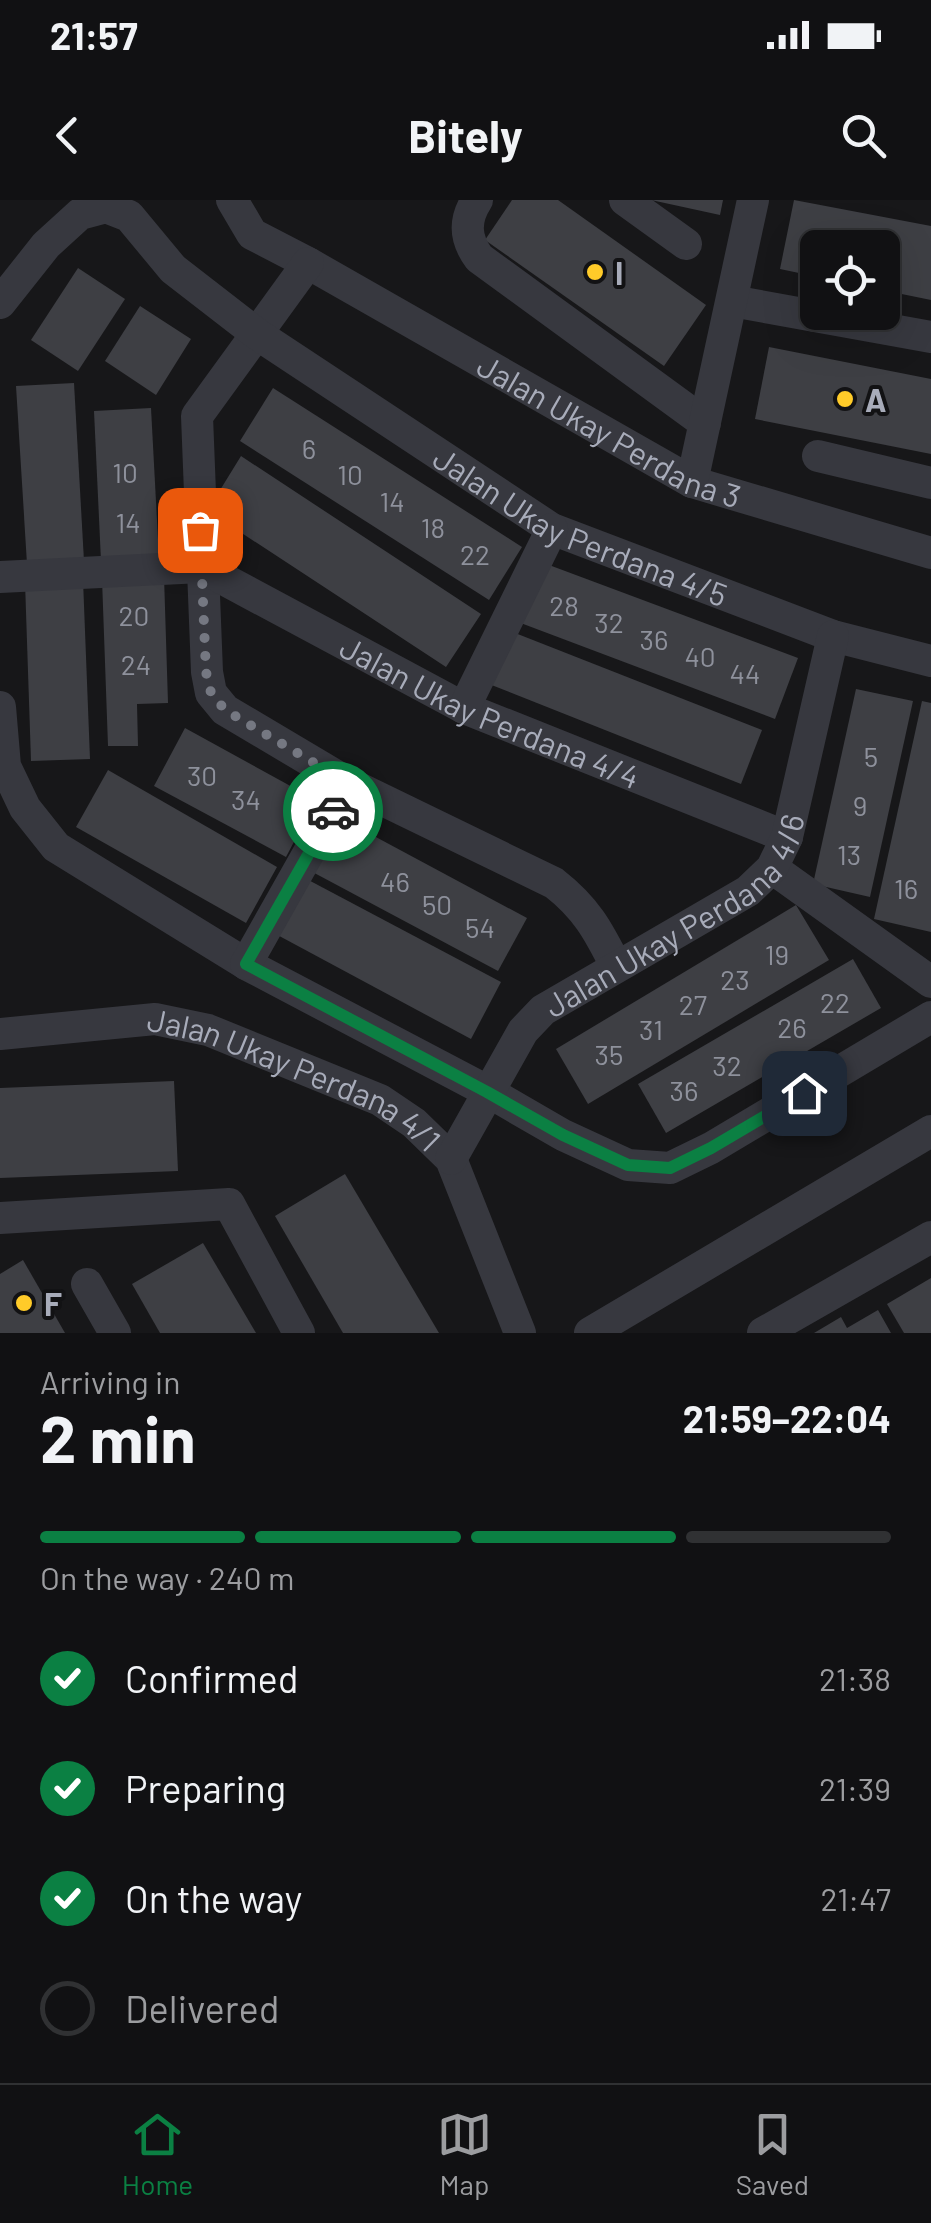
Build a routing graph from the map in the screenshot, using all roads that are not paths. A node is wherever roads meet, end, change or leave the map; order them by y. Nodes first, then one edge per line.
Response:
1 (232, 200) edge
2 (477, 200) edge
3 (625, 200) edge
4 (753, 200) edge
5 (686, 244) dead end
6 (308, 263) junction
7 (732, 301) junction
8 (0, 303) edge
9 (257, 334) junction
10 (931, 337) edge
11 (707, 412) junction
12 (818, 456) dead end
13 (692, 482) junction
14 (931, 483) edge
15 (552, 529) junction
16 (931, 553) edge
17 (202, 567) junction
18 (0, 577) edge
19 (833, 636) junction
20 (931, 662) edge
21 (0, 708) edge
22 (464, 708) junction
23 (348, 783) junction
24 (786, 837) junction
25 (772, 868) junction
26 (246, 964) junction
27 (616, 966) junction
28 (931, 982) edge
29 (931, 1017) edge
30 (0, 1034) edge
31 (487, 1092) junction
32 (931, 1131) edge
33 (451, 1159) junction
34 (0, 1218) edge
35 (931, 1237) edge
36 (87, 1284) dead end
37 (115, 1333) edge
38 (299, 1333) edge
39 (520, 1333) edge
40 (590, 1333) edge
41 (763, 1333) edge

1 - 6 street, Jalan Ukay Perdana 3
2 - 11 street
3 - 5 street
4 - 7 street
6 - 9 street
6 - 13 street, Jalan Ukay Perdana 3
7 - 10 street
7 - 11 street
8 - 9 street, Jalan Ukay Perdana 4/5
9 - 15 street, Jalan Ukay Perdana 4/5
9 - 17 street
11 - 13 street
12 - 14 street
13 - 16 street, Jalan Ukay Perdana 3
15 - 19 street, Jalan Ukay Perdana 4/5
15 - 22 street
17 - 18 street
17 - 22 street, Jalan Ukay Perdana 4/4
17 - 23 street
19 - 20 street, Jalan Ukay Perdana 4/5
19 - 24 street, Jalan Ukay Perdana 4/6
21 - 26 street
22 - 24 street, Jalan Ukay Perdana 4/4
23 - 26 street
23 - 27 street
24 - 25 street, Jalan Ukay Perdana 4/6
25 - 27 street, Jalan Ukay Perdana 4/6
25 - 28 street
26 - 31 street
27 - 31 street, Jalan Ukay Perdana 4/6
29 - 31 street
30 - 33 street, Jalan Ukay Perdana 4/1
31 - 33 street, Jalan Ukay Perdana 4/6
32 - 40 street
33 - 39 street, Jalan Ukay Perdana 4/1
34 - 38 street
35 - 41 street
36 - 37 street

